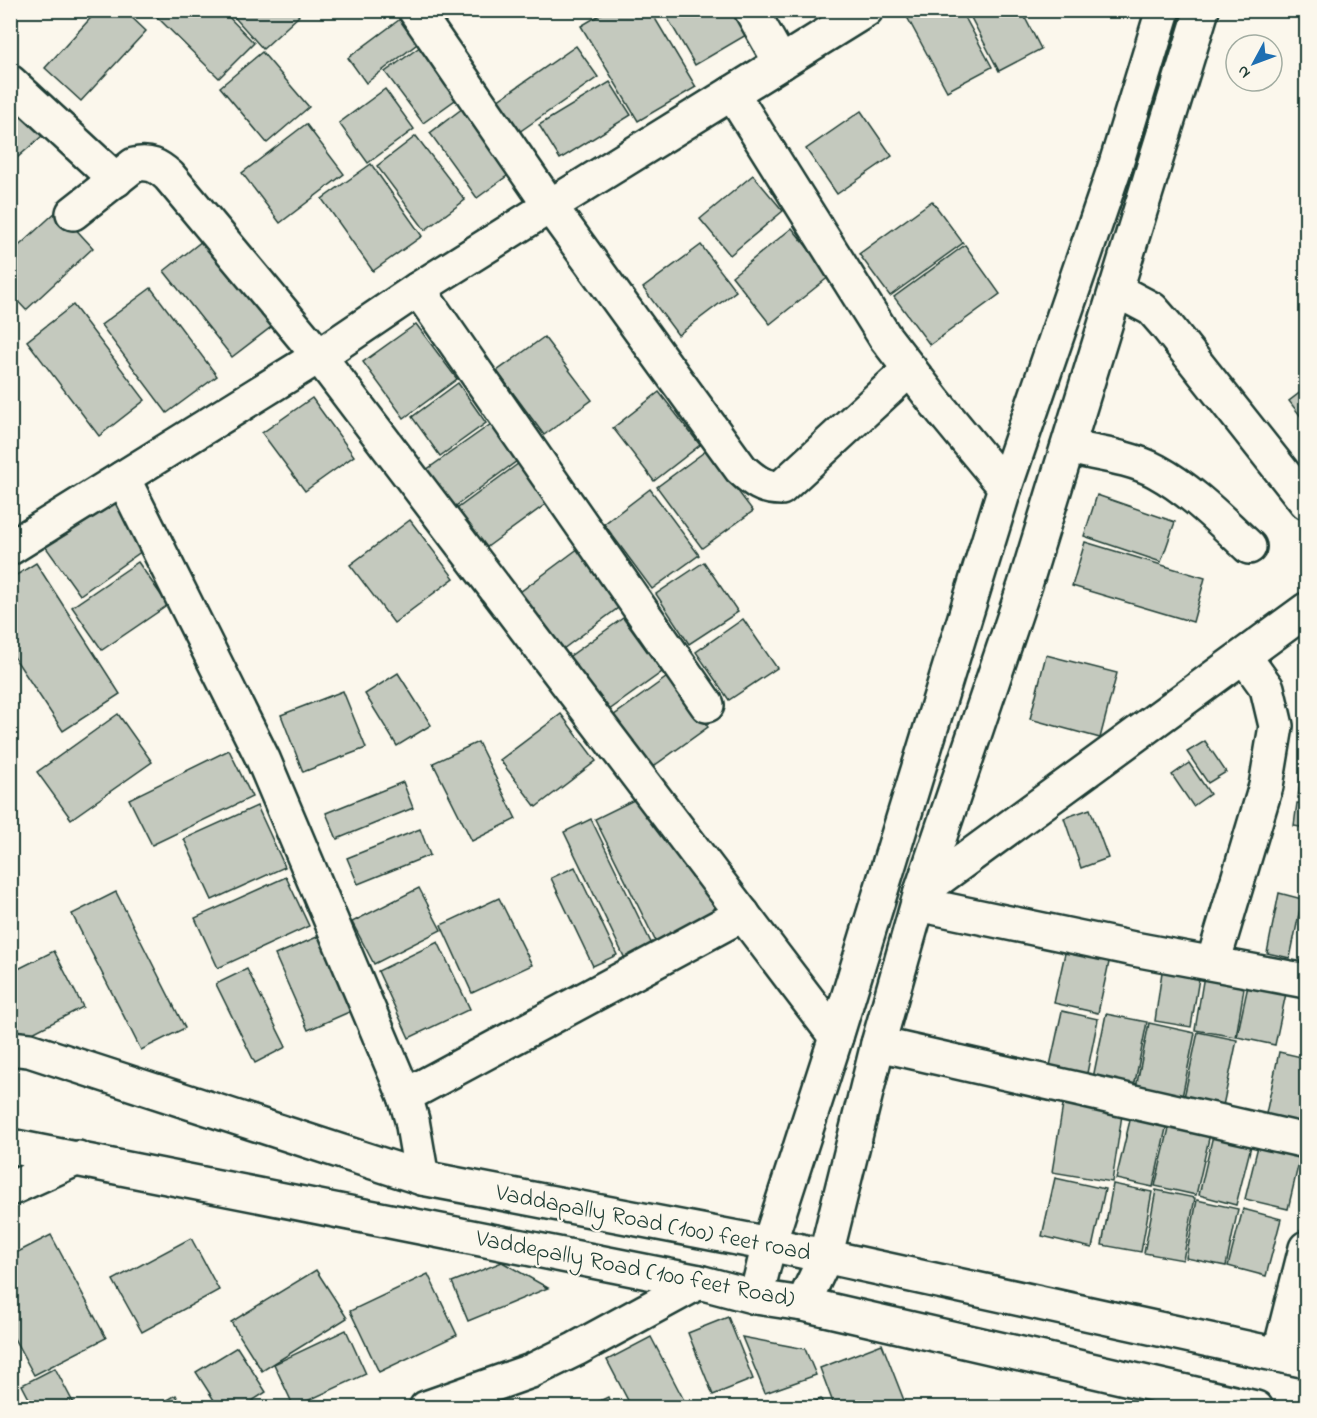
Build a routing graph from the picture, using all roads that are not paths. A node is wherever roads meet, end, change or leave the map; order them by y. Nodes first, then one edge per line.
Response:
1 (415, 10) edge
2 (752, 10) edge
3 (866, 10) edge
4 (1163, 10) edge
5 (1202, 10) edge
6 (781, 63) junction
7 (10, 82) edge
8 (732, 93) junction
9 (116, 180) junction
10 (550, 206) junction
11 (73, 213) dead end
12 (418, 289) junction
13 (1116, 290) junction
14 (319, 356) junction
15 (909, 369) junction
16 (1068, 447) junction
17 (123, 478) junction
18 (1005, 487) junction
19 (1306, 502) edge
20 (1249, 547) dead end
21 (10, 548) edge
22 (1306, 610) edge
23 (1244, 656) junction
24 (708, 705) dead end
25 (919, 898) junction
26 (743, 914) junction
27 (1213, 963) junction
28 (1306, 981) edge
29 (836, 1037) junction
30 (878, 1044) junction
31 (10, 1048) edge
32 (405, 1096) junction
33 (1306, 1141) edge
34 (10, 1146) edge
35 (78, 1158) junction
36 (422, 1178) junction
37 (10, 1189) edge
38 (769, 1244) junction
39 (1306, 1248) edge
40 (825, 1258) junction
41 (699, 1282) junction
42 (756, 1297) junction
43 (803, 1304) junction
44 (1293, 1358) edge
45 (1194, 1402) edge
46 (426, 1407) edge
47 (1256, 1407) edge

1 - 10 street
2 - 6 street
3 - 6 street
4 - 18 street
5 - 13 street
6 - 8 street
7 - 9 street
8 - 10 street
8 - 15 street
9 - 11 street
9 - 14 street
10 - 12 street
10 - 15 street
12 - 14 street
12 - 24 street
13 - 16 street
13 - 19 street
14 - 17 street
14 - 26 street
15 - 18 street
16 - 20 street
16 - 25 street
17 - 21 street
17 - 32 street
18 - 29 street
22 - 23 street
23 - 25 street
23 - 27 street
25 - 27 street
25 - 30 street
26 - 29 street
26 - 32 street
27 - 28 street
29 - 38 street
30 - 33 street
30 - 40 street
31 - 36 street, Vaddapally Road (100) feet road
32 - 36 street
34 - 35 street, Vaddepally Road (100 feet Road)
35 - 37 street
35 - 41 street, Vaddepally Road (100 feet Road)
36 - 38 street, Vaddapally Road (100) feet road
38 - 40 street, Vaddapally Road (100) feet road
38 - 42 street
39 - 44 street
40 - 43 street
40 - 44 street, Vaddapally Road (100) feet road
41 - 42 street, Vaddepally Road (100 feet Road)
41 - 46 street
42 - 43 street, Vaddepally Road (100 feet Road)
43 - 45 street, Vaddepally Road (100 feet Road)
45 - 47 street, Vaddepally Road (100 feet Road)

